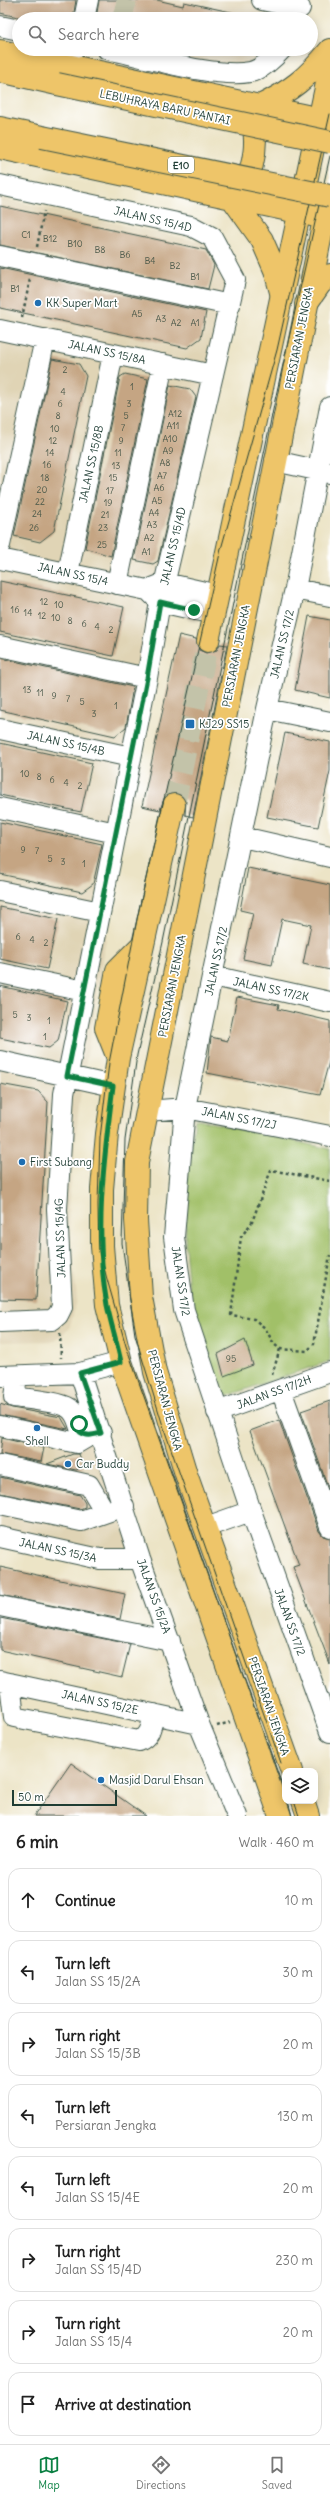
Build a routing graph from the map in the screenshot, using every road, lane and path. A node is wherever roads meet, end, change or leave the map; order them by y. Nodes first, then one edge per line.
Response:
1 (88, 0) edge
2 (262, 0) edge
3 (300, 9) edge
4 (85, 12) edge
5 (0, 26) edge
6 (12, 29) edge
7 (330, 50) edge
8 (0, 51) edge
9 (12, 52) edge
10 (59, 56) edge
11 (143, 56) edge
12 (276, 56) edge
13 (71, 57) edge
14 (330, 69) edge
15 (0, 71) edge
16 (253, 105) junction
17 (325, 120) edge
18 (0, 128) edge
19 (330, 142) edge
20 (0, 148) edge
21 (0, 185) edge
22 (330, 189) edge
23 (330, 196) edge
24 (232, 198) junction
25 (300, 212) junction
26 (327, 218) edge
27 (0, 256) edge
28 (330, 275) edge
29 (282, 296) junction
30 (306, 304) junction
31 (230, 305) junction
32 (0, 330) edge
33 (45, 339) junction
34 (113, 354) junction
35 (163, 364) junction
36 (213, 375) junction
37 (330, 407) edge
38 (275, 461) junction
39 (323, 471) edge
40 (0, 545) edge
41 (0, 559) edge
42 (68, 573) junction
43 (117, 584) junction
44 (295, 589) junction
45 (157, 592) junction
46 (330, 596) edge
47 (216, 604) junction
48 (208, 642) tunnel mouth
49 (0, 646) edge
50 (147, 678) junction
51 (267, 709) junction
52 (330, 722) edge
53 (0, 729) edge
54 (132, 757) junction
55 (174, 805) tunnel mouth
56 (0, 808) edge
57 (116, 833) junction
58 (242, 837) junction
59 (330, 857) edge
60 (0, 891) edge
61 (100, 912) junction
62 (0, 973) edge
63 (213, 976) junction
64 (84, 991) junction
65 (330, 1002) edge
66 (0, 1061) edge
67 (67, 1076) junction
68 (113, 1086) junction
69 (185, 1108) junction
70 (147, 1111) junction
71 (330, 1136) edge
72 (330, 1181) edge
73 (330, 1255) edge
74 (0, 1322) edge
75 (60, 1340) dead end
76 (280, 1349) junction
77 (61, 1352) dead end
78 (121, 1362) junction
79 (330, 1372) edge
80 (80, 1373) junction
81 (8, 1376) edge
82 (275, 1392) junction
83 (7, 1396) edge
84 (217, 1412) junction
85 (0, 1426) edge
86 (95, 1434) junction
87 (0, 1465) edge
88 (0, 1504) edge
89 (124, 1506) junction
90 (0, 1510) edge
91 (35, 1511) junction
92 (105, 1512) junction
93 (251, 1512) junction
94 (206, 1527) junction
95 (330, 1527) edge
96 (0, 1538) edge
97 (140, 1559) junction
98 (0, 1606) edge
99 (170, 1641) junction
100 (5, 1682) edge
101 (154, 1714) junction
102 (245, 1717) junction
103 (201, 1728) junction
104 (330, 1732) edge
105 (291, 1768) edge
106 (303, 1804) edge
107 (237, 1816) edge
108 (280, 1816) edge
109 (308, 1816) edge

1 - 4 street
2 - 3 street
5 - 6 street
7 - 16 main road
8 - 9 main road
10 - 13 main road
11 - 12 street
13 - 16 main road
14 - 17 main road
15 - 19 main road, LEBUHRAYA BARU PANTAI, bridge
16 - 17 main road
16 - 24 main road
17 - 25 main road
18 - 23 main road, E10, bridge
20 - 24 main road
21 - 31 street, JALAN SS 15/4D
22 - 26 main road, PERSIARAN JENGKA
24 - 25 main road
24 - 29 main road
25 - 26 main road
25 - 29 main road
26 - 30 main road, PERSIARAN JENGKA
27 - 31 street
28 - 30 main road
29 - 47 main road
30 - 38 main road, PERSIARAN JENGKA
31 - 36 street, JALAN SS 15/4D
32 - 33 street, JALAN SS 15/8A
33 - 34 street, JALAN SS 15/8A
33 - 40 street
34 - 35 street, JALAN SS 15/8A
34 - 42 street, JALAN SS 15/8B
35 - 36 street, JALAN SS 15/8A
35 - 43 street
36 - 45 street, JALAN SS 15/4D
37 - 39 street, JALAN SS 17/2
38 - 39 street
38 - 70 main road, PERSIARAN JENGKA
39 - 44 street, JALAN SS 17/2
41 - 42 street, JALAN SS 15/4
42 - 43 street, JALAN SS 15/4
43 - 45 street, JALAN SS 15/4
44 - 46 street
44 - 51 street, JALAN SS 17/2
45 - 47 street, JALAN SS 15/4
45 - 50 street, JALAN SS 15/4D
47 - 48 main road
49 - 50 street
50 - 54 street, JALAN SS 15/4D
51 - 52 street
51 - 58 street, JALAN SS 17/2
53 - 54 street, JALAN SS 15/4B
54 - 57 street, JALAN SS 15/4D
55 - 68 main road
56 - 57 street
57 - 61 street, JALAN SS 15/4D
58 - 59 street
58 - 63 street, JALAN SS 17/2
60 - 61 street
61 - 64 street, JALAN SS 15/4D
62 - 64 street
63 - 65 street, JALAN SS 17/2K
63 - 69 street, JALAN SS 17/2
64 - 67 street, JALAN SS 15/4D
66 - 67 street
67 - 68 street
67 - 74 street, JALAN SS 15/4G
68 - 78 main road
69 - 70 street, JALAN SS 17/2J
69 - 71 street, JALAN SS 17/2J
69 - 84 street, JALAN SS 17/2
70 - 94 main road, PERSIARAN JENGKA
72 - 76 path
73 - 76 path
75 - 77 path
76 - 82 path
78 - 80 street
78 - 102 main road
79 - 82 street, JALAN SS 17/2H
80 - 81 street
80 - 86 street, JALAN SS 15/2A
81 - 83 street
82 - 84 street, JALAN SS 17/2H
82 - 95 street
83 - 86 street
84 - 93 street, JALAN SS 17/2
85 - 86 street
86 - 89 street, JALAN SS 15/2A
87 - 92 street
88 - 91 street
89 - 92 street
89 - 97 street, JALAN SS 15/2A
90 - 91 street
91 - 92 street
93 - 94 street
93 - 104 street, JALAN SS 17/2
94 - 105 main road, PERSIARAN JENGKA
96 - 97 street, JALAN SS 15/3A
97 - 99 street, JALAN SS 15/2A
98 - 99 street
99 - 103 street, JALAN SS 15/2A
100 - 101 street, JALAN SS 15/2E
100 - 101 street
101 - 103 street, JALAN SS 15/2E
102 - 103 path
102 - 108 main road
103 - 107 street, JALAN SS 15/2A
106 - 109 main road

